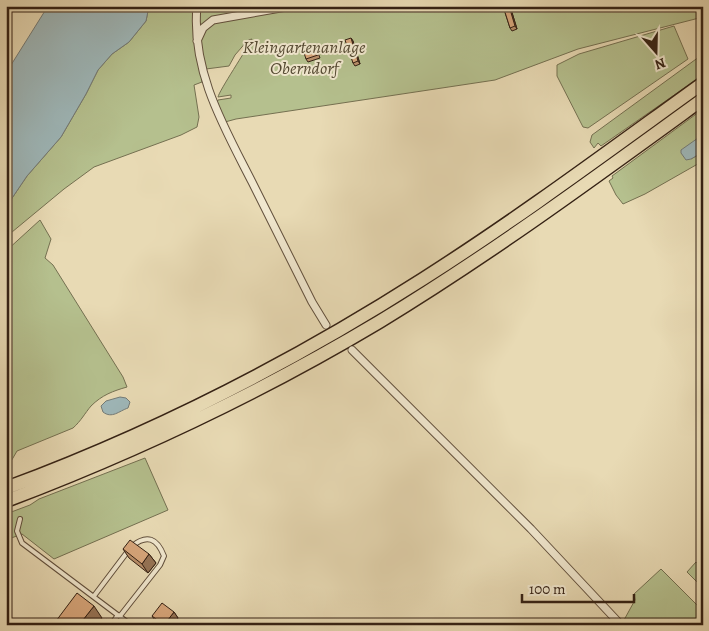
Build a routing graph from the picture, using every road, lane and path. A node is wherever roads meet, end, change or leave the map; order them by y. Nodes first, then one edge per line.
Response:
1 (197, 6) edge
2 (292, 6) edge
3 (196, 41) junction
4 (703, 83) edge
5 (703, 99) edge
6 (326, 325) dead end
7 (352, 350) dead end
8 (31, 485) junction
9 (6, 488) edge
10 (6, 501) edge
11 (20, 519) dead end
12 (94, 596) junction
13 (119, 616) junction
14 (111, 625) edge
15 (132, 625) edge
16 (621, 625) edge

1 - 3 street
2 - 3 street
3 - 6 street
4 - 8 highway
5 - 8 highway
7 - 16 street
8 - 9 highway
8 - 10 highway
11 - 12 lane
12 - 13 lane
12 - 13 lane
13 - 14 lane
13 - 15 lane

